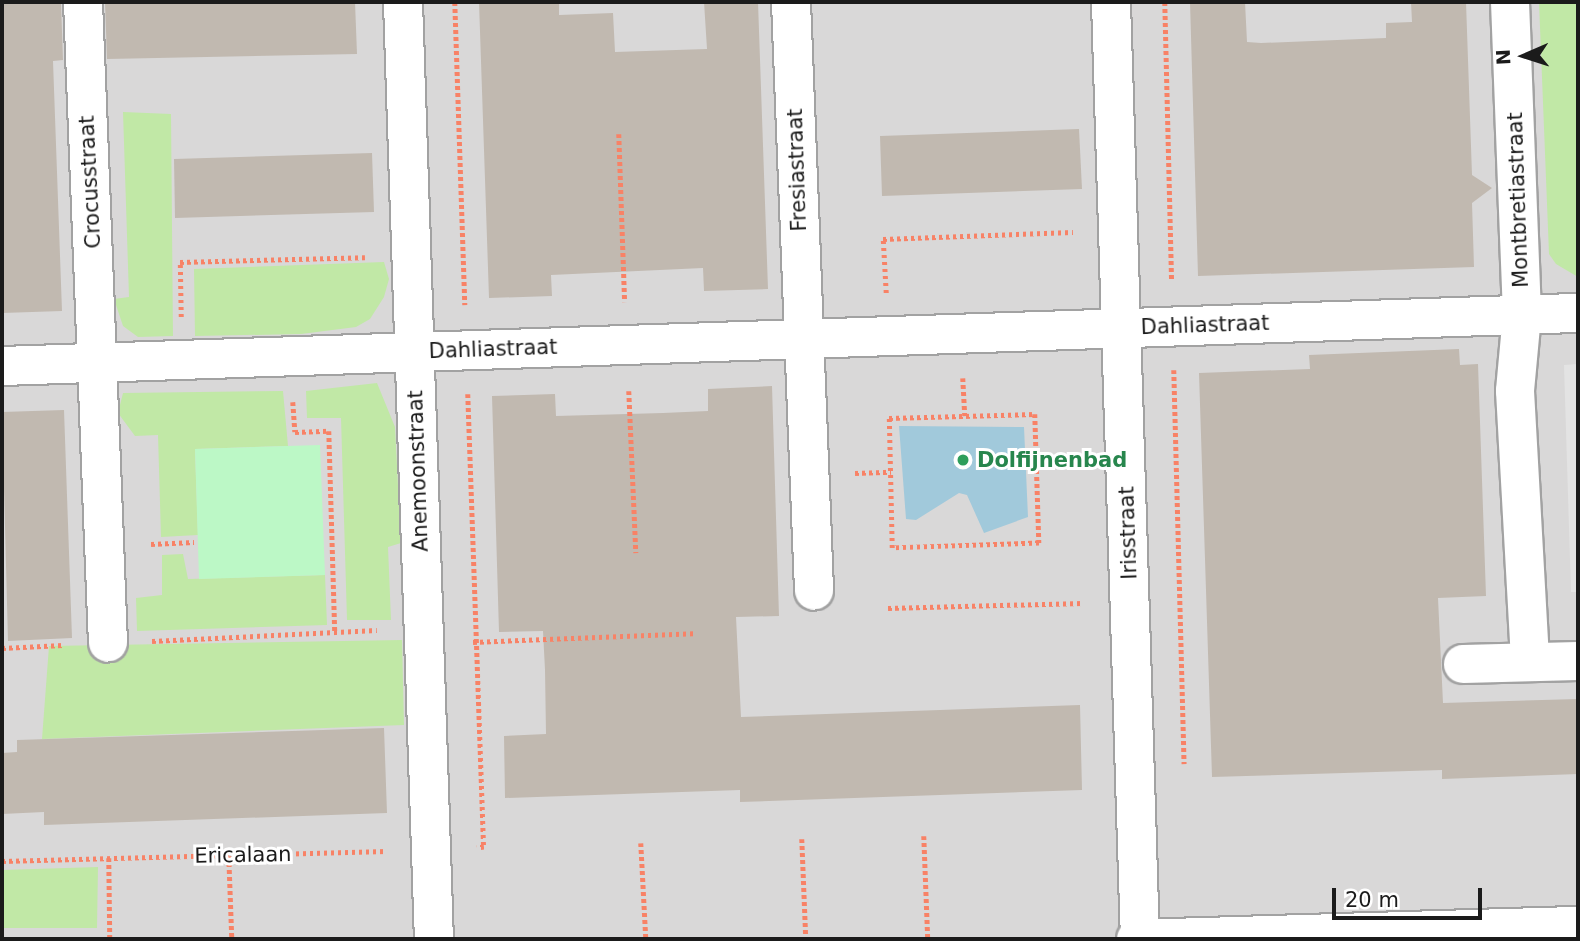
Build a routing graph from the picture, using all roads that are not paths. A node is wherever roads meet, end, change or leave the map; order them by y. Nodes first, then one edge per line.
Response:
1 (83, 2) edge
2 (403, 2) edge
3 (791, 2) edge
4 (1111, 2) edge
5 (1510, 2) edge
6 (1578, 313) edge
7 (1522, 315) junction
8 (1122, 328) junction
9 (803, 339) junction
10 (414, 352) junction
11 (98, 362) junction
12 (2, 366) edge
13 (814, 591) dead end
14 (108, 643) road end
15 (1578, 661) edge
16 (1530, 662) junction
17 (1463, 664) dead end
18 (1578, 926) edge
19 (1194, 938) edge
20 (434, 939) edge
21 (1138, 939) edge

1 - 11 street, Crocusstraat
2 - 10 street, Anemoonstraat
3 - 9 street, Fresiastraat
4 - 8 street, Irisstraat
5 - 7 street, Montbretiastraat
6 - 7 street, Dahliastraat
7 - 8 street, Dahliastraat
7 - 16 street
8 - 9 street, Dahliastraat
8 - 21 street, Irisstraat
9 - 10 street, Dahliastraat
9 - 13 street
10 - 11 street, Dahliastraat
10 - 20 street, Anemoonstraat
11 - 12 street, Dahliastraat
11 - 14 street
15 - 16 street
16 - 17 street
18 - 19 street
19 - 21 street

